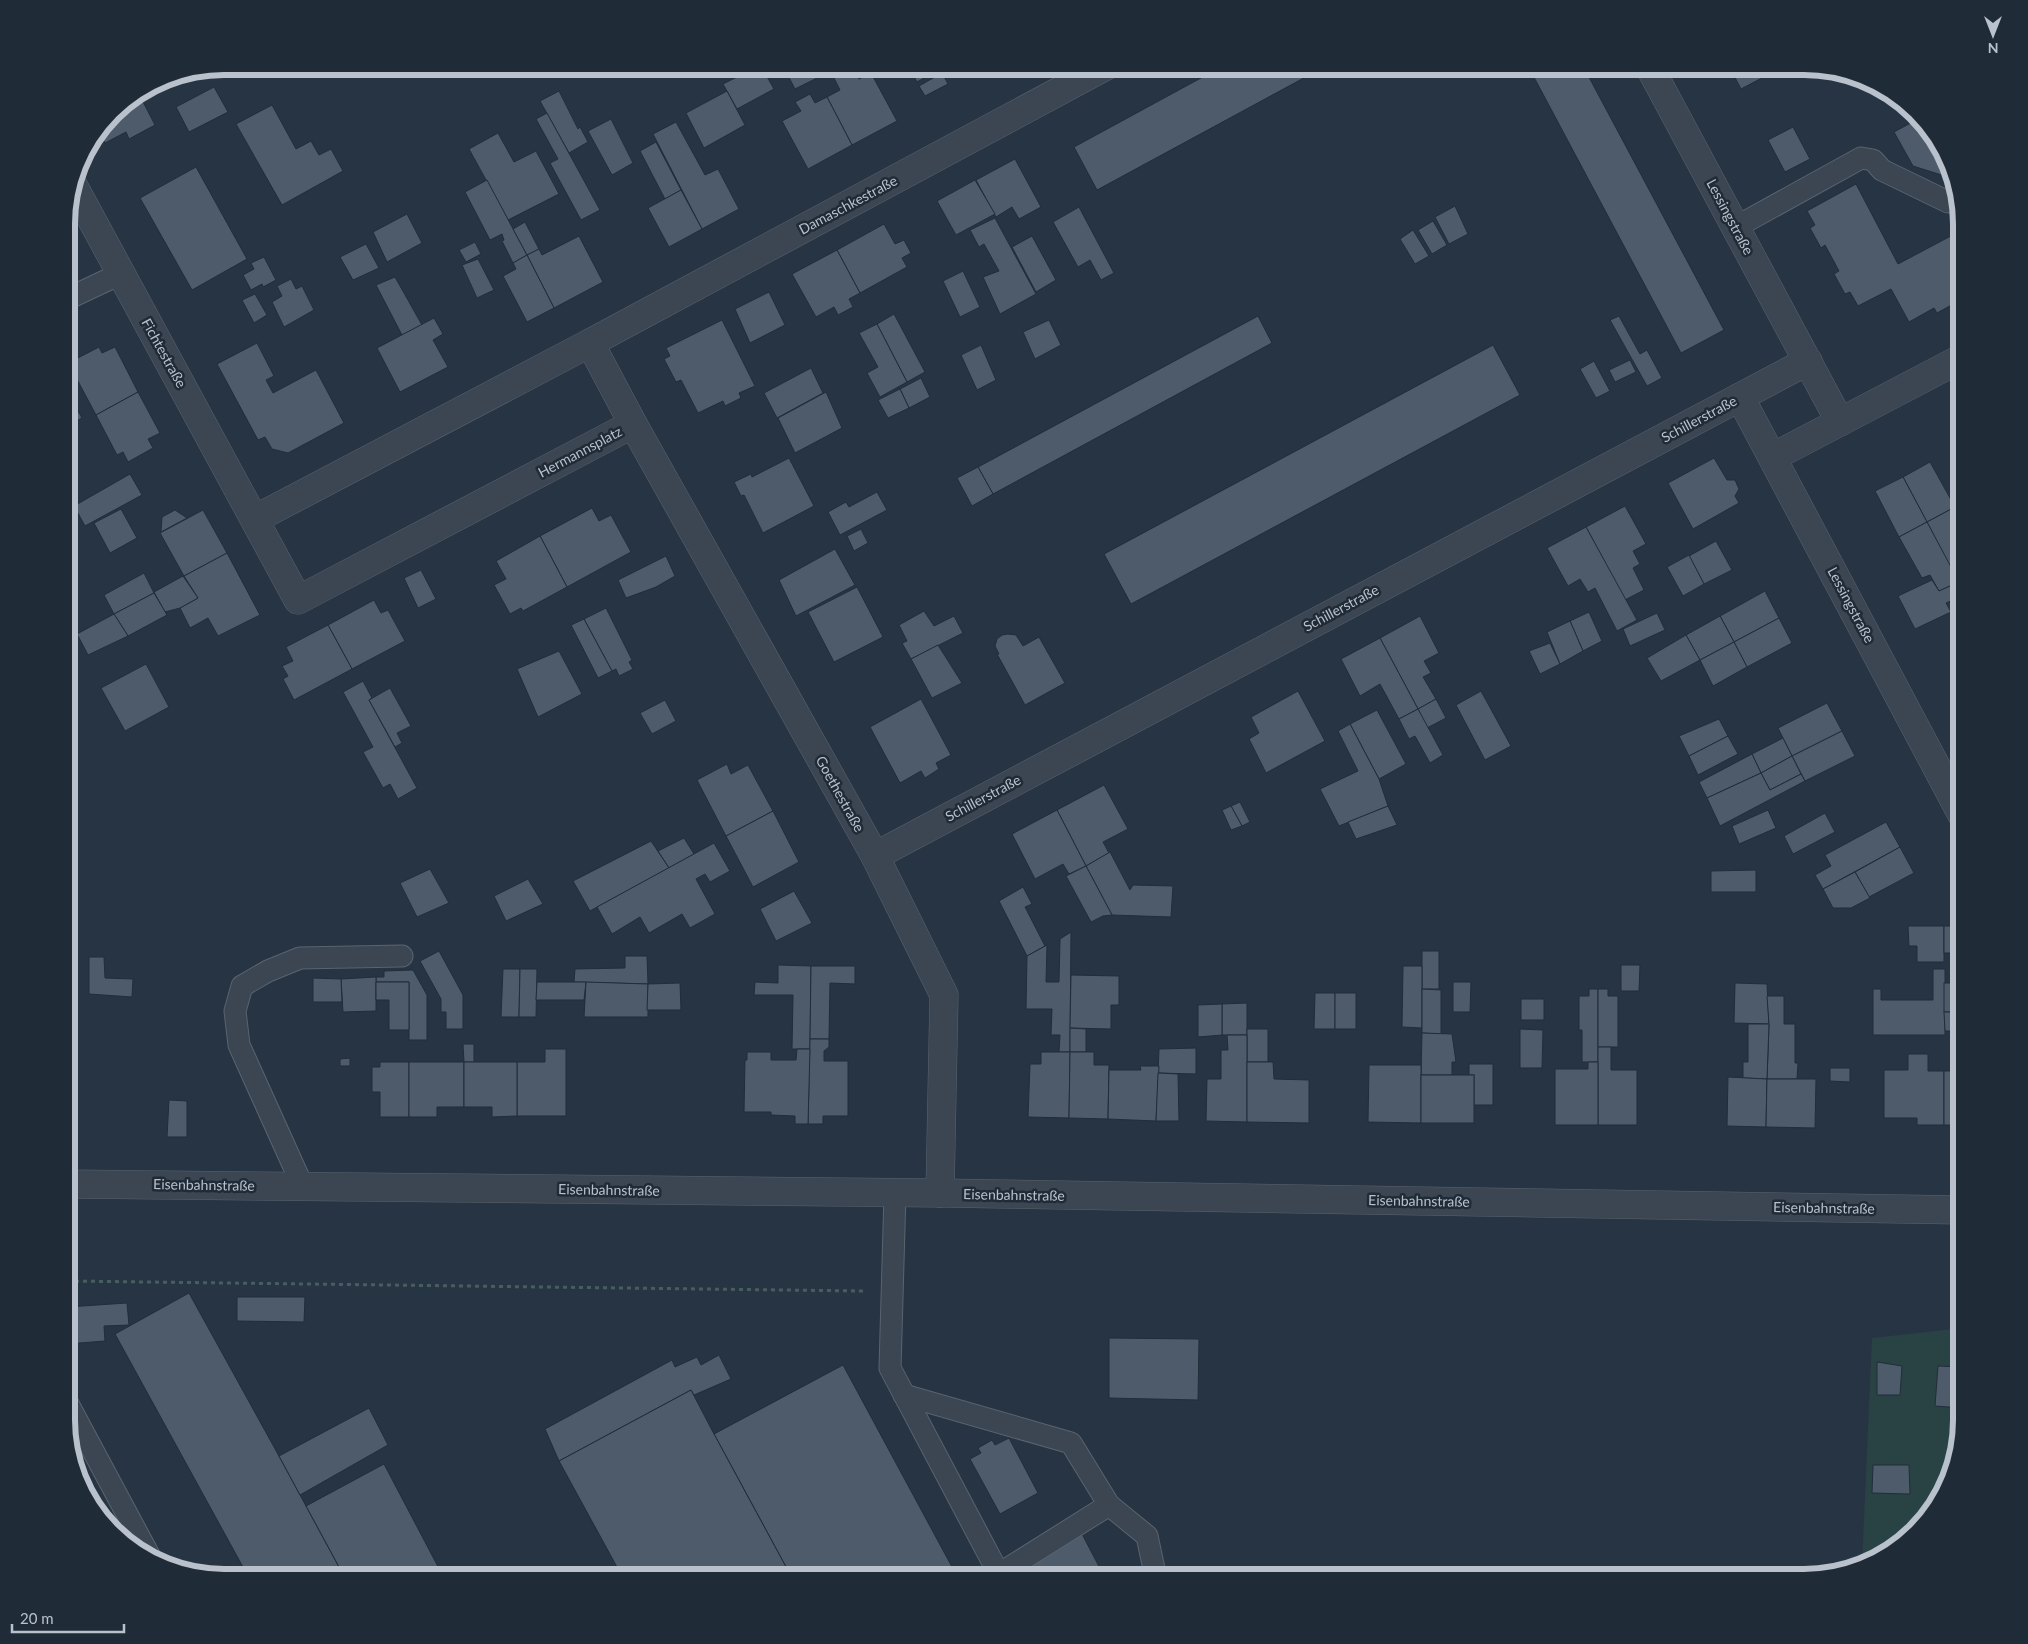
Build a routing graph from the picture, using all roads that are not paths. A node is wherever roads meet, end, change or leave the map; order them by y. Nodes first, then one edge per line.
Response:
1 (1089, 75) edge
2 (1654, 75) edge
3 (78, 195) edge
4 (1951, 202) edge
5 (1736, 227) junction
6 (120, 274) junction
7 (75, 295) edge
8 (590, 343) junction
9 (1808, 361) junction
10 (1953, 363) edge
11 (1740, 397) junction
12 (1840, 422) junction
13 (633, 424) junction
14 (1772, 456) junction
15 (255, 519) junction
16 (1953, 797) edge
17 (875, 856) junction
18 (402, 956) dead end
19 (75, 1184) edge
20 (303, 1187) junction
21 (895, 1194) junction
22 (940, 1194) junction
23 (1953, 1210) edge
24 (904, 1395) junction
25 (75, 1417) edge
26 (1109, 1505) junction
27 (144, 1546) edge
28 (996, 1569) edge
29 (1011, 1569) edge
30 (1154, 1569) edge

1 - 8 street, Damaschkestraße
2 - 5 street, Lessingstraße
3 - 6 street, Fichtestraße
4 - 5 lane
5 - 9 street, Lessingstraße
6 - 7 lane
6 - 15 street, Fichtestraße
8 - 13 street, Hermannsplatz
8 - 15 street
9 - 11 street, Schillerstraße
9 - 12 street, Lessingstraße
10 - 12 street
11 - 14 street, Lessingstraße
11 - 17 street, Schillerstraße
12 - 14 street
13 - 15 street, Hermannsplatz
13 - 17 street, Goethestraße
14 - 16 street, Lessingstraße
17 - 22 street, Goethestraße
18 - 20 lane
19 - 20 street, Eisenbahnstraße
20 - 21 street, Eisenbahnstraße
21 - 22 street, Eisenbahnstraße
21 - 24 lane
22 - 23 street, Eisenbahnstraße
24 - 26 lane
24 - 28 lane
25 - 27 lane
26 - 29 lane
26 - 30 lane

